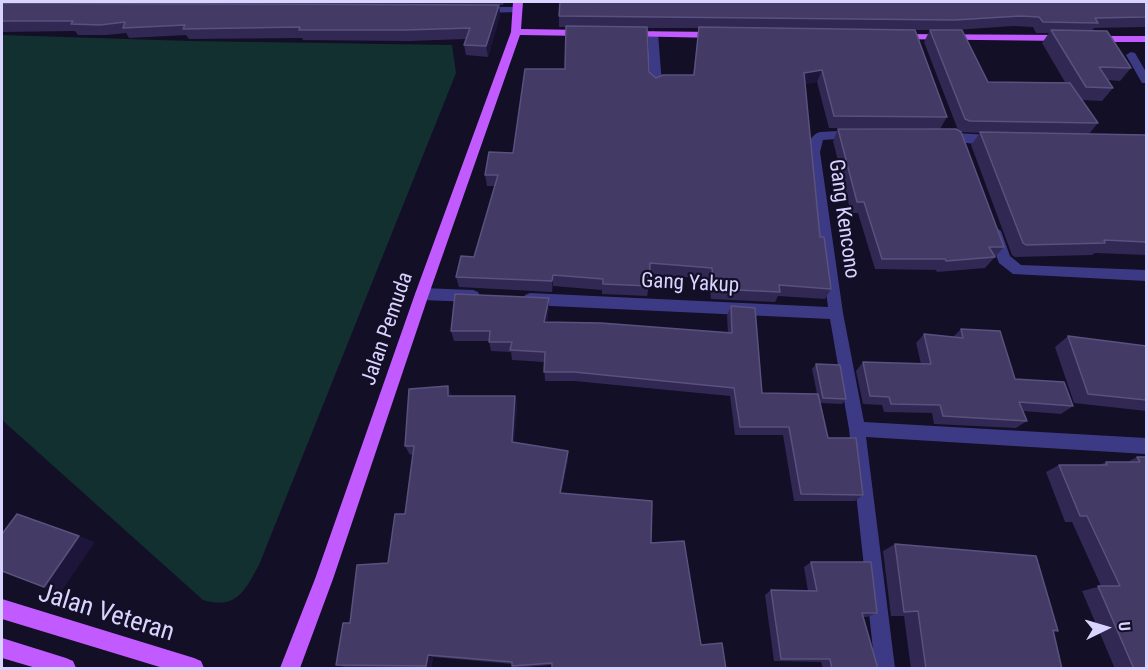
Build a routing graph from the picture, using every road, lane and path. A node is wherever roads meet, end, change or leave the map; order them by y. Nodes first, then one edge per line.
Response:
1 (518, 6) edge
2 (471, 10) edge
3 (516, 32) junction
4 (596, 33) edge
5 (618, 33) edge
6 (652, 34) junction
7 (724, 35) edge
8 (879, 36) edge
9 (1146, 39) edge
10 (1131, 55) dead end
11 (1146, 80) edge
12 (656, 84) edge
13 (874, 134) edge
14 (929, 135) edge
15 (1006, 140) edge
16 (988, 215) edge
17 (1146, 276) edge
18 (422, 294) junction
19 (493, 297) edge
20 (517, 298) edge
21 (836, 313) junction
22 (856, 429) junction
23 (1146, 446) edge
24 (2, 609) edge
25 (2, 648) edge
26 (66, 669) edge
27 (194, 669) edge
28 (290, 669) edge
29 (885, 669) edge

1 - 2 street
1 - 3 main road, Jalan Pemuda
3 - 4 main road
3 - 18 main road, Jalan Pemuda
5 - 6 main road
6 - 7 main road
6 - 12 street
8 - 9 main road
10 - 11 street
13 - 21 street, Gang Kencono
14 - 15 street
16 - 17 street
18 - 19 street
18 - 28 main road, Jalan Pemuda
20 - 21 street, Gang Yakup
21 - 22 street
22 - 23 street
22 - 29 street
24 - 27 main road, Jalan Veteran
25 - 26 main road

